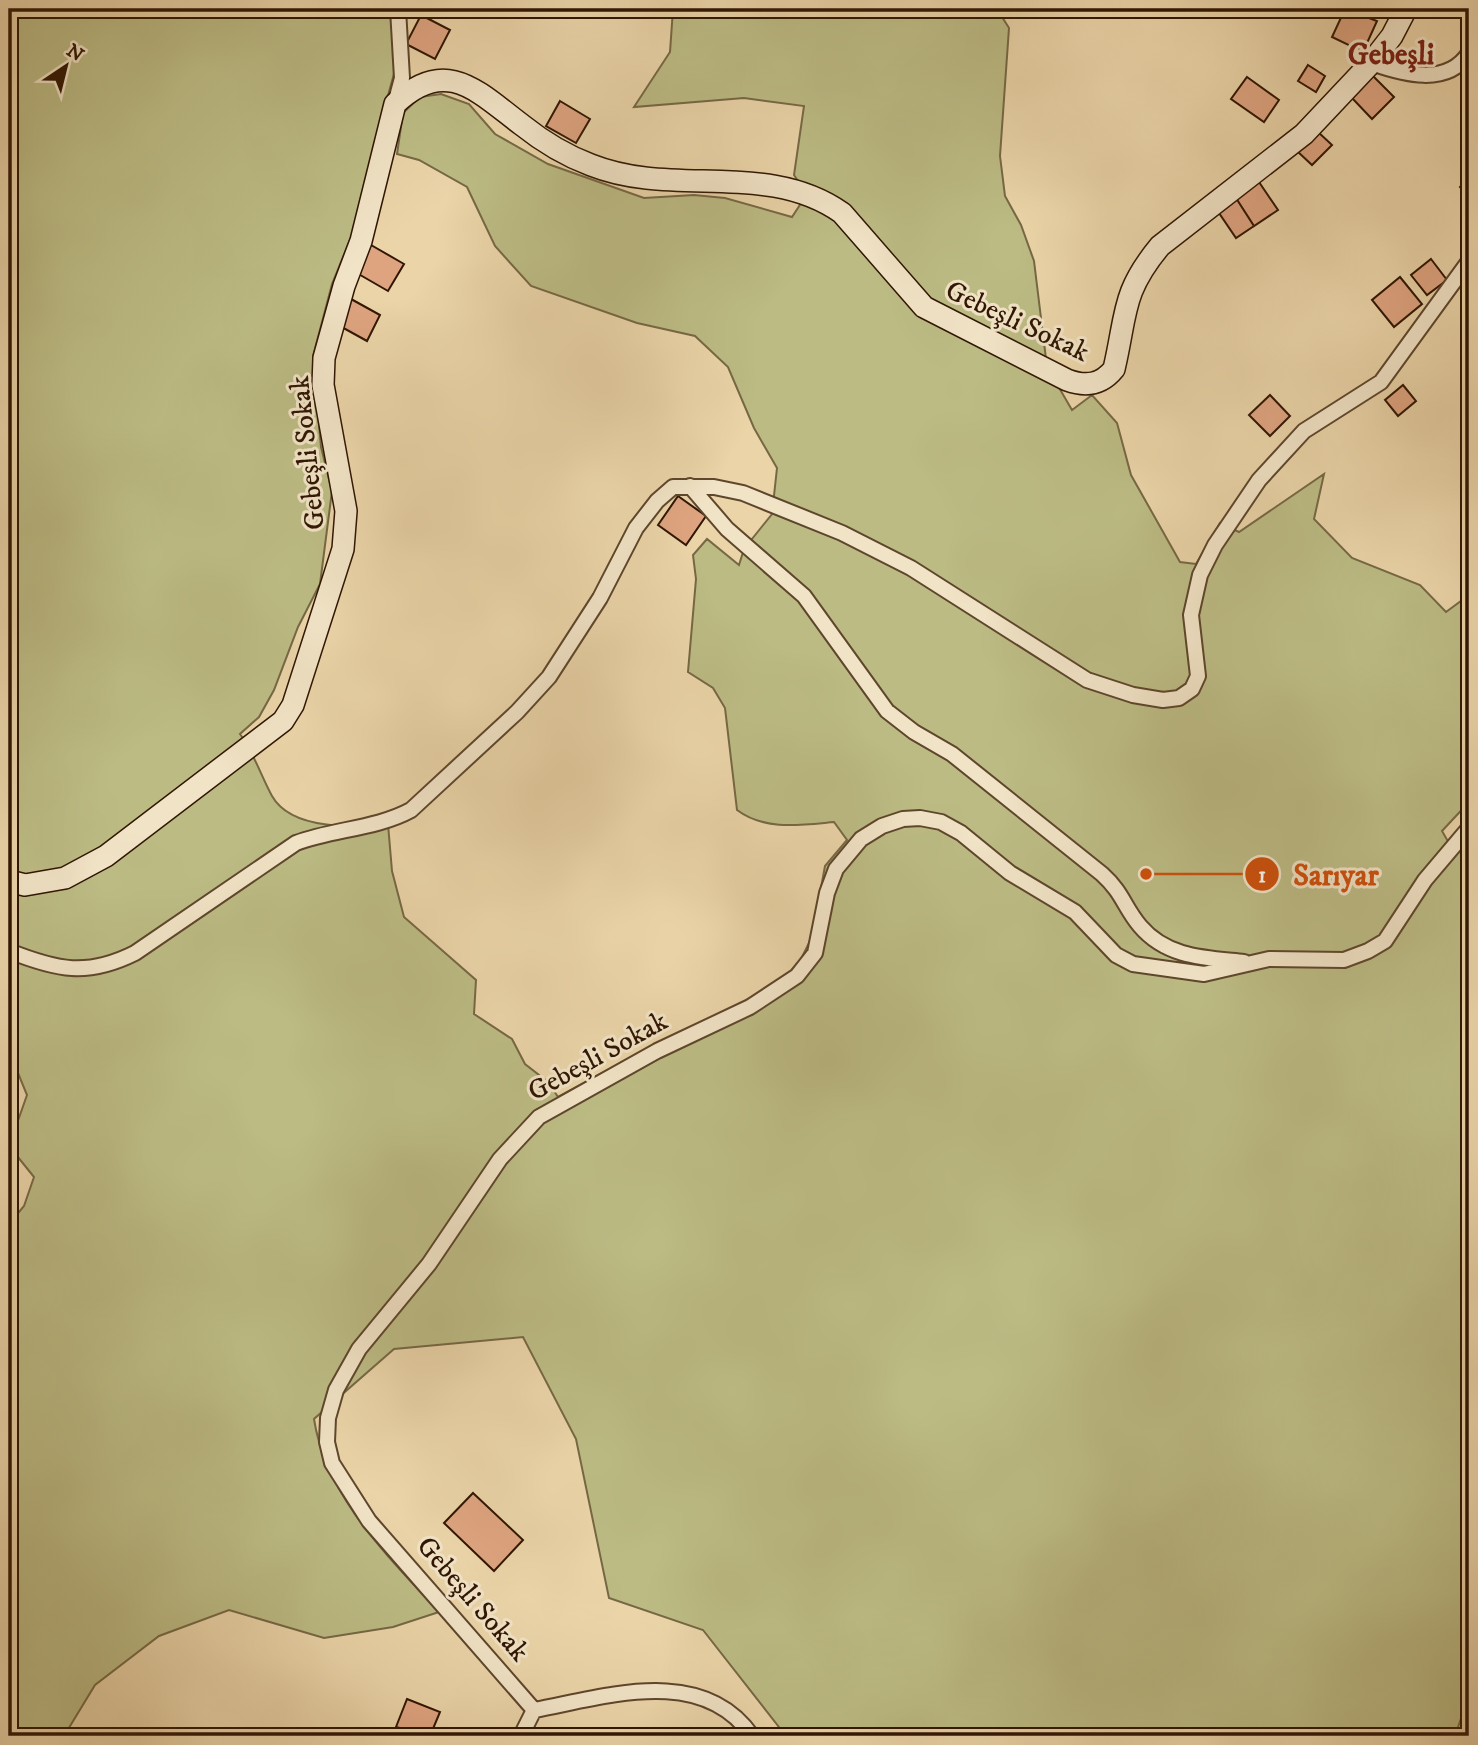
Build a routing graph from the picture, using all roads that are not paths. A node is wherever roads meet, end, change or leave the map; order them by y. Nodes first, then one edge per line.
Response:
1 (398, 9) edge
2 (1406, 9) edge
3 (1469, 53) edge
4 (1371, 63) junction
5 (395, 104) junction
6 (1469, 261) edge
7 (690, 486) junction
8 (1469, 828) edge
9 (9, 881) edge
10 (9, 951) edge
11 (1251, 963) junction
12 (534, 1710) junction
13 (521, 1736) edge
14 (752, 1736) edge

1 - 5 street, Gebeşli Sokak
2 - 4 street, Gebeşli Sokak
3 - 4 street
4 - 5 street, Gebeşli Sokak
5 - 9 street, Gebeşli Sokak
6 - 7 street
7 - 10 street
7 - 11 street, Gebeşli Sokak
8 - 11 street, Gebeşli Sokak
11 - 12 street, Gebeşli Sokak
12 - 13 street
12 - 14 street

